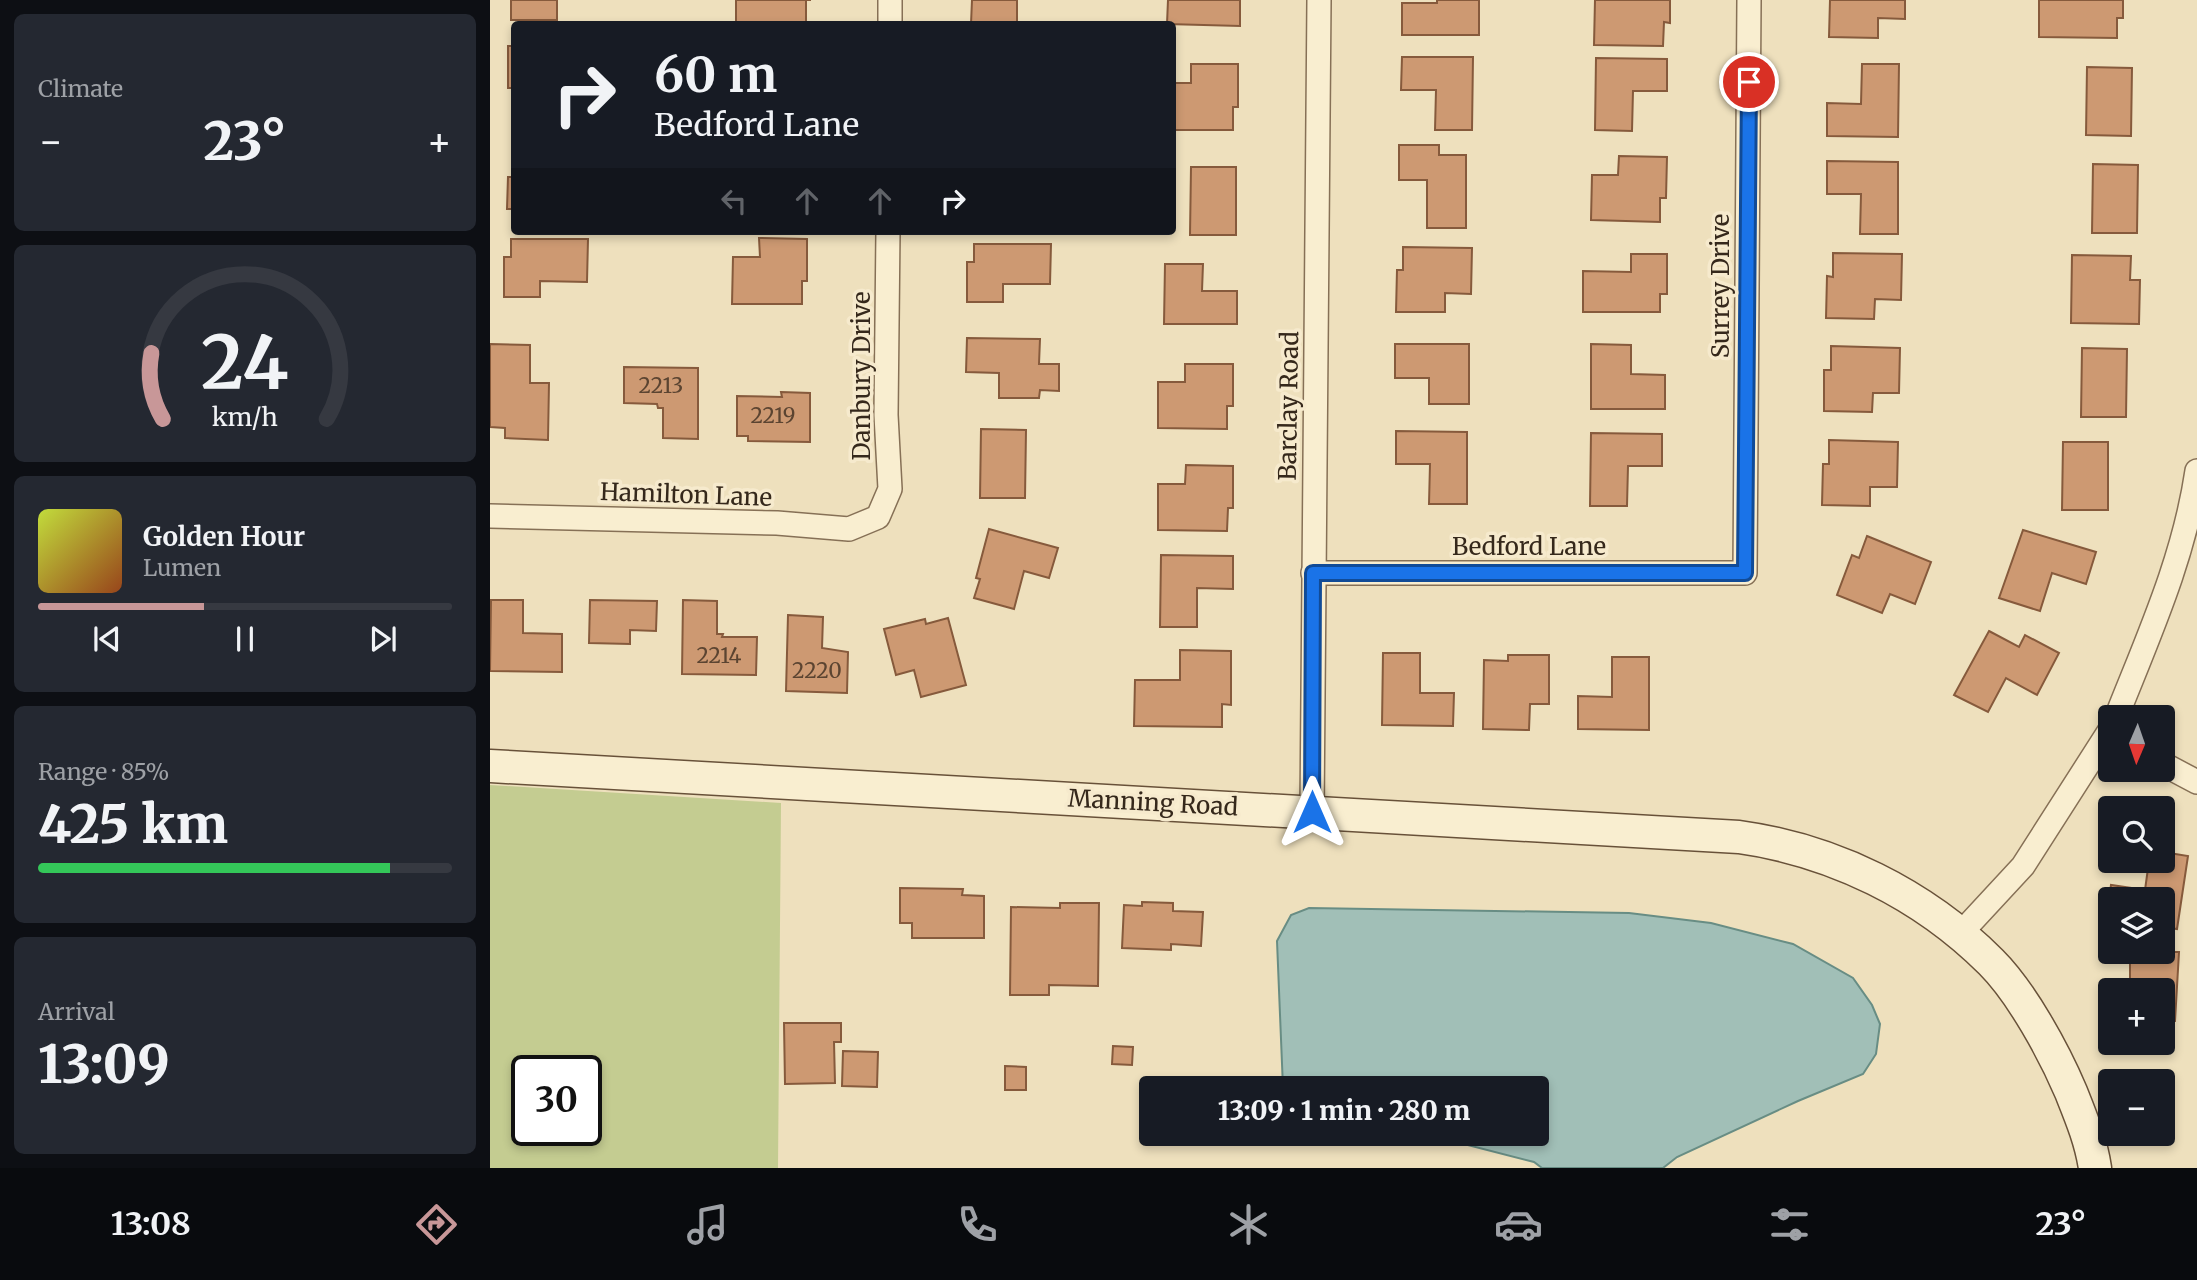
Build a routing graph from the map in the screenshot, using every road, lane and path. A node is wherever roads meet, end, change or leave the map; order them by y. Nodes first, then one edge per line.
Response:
1 (890, 0) edge
2 (1319, 0) edge
3 (1749, 0) edge
4 (890, 21) edge
5 (888, 235) edge
6 (2197, 471) edge
7 (490, 516) edge
8 (877, 517) joint
9 (1313, 573) junction
10 (1745, 573) joint
11 (2121, 705) edge
12 (2098, 749) edge
13 (490, 766) edge
14 (2175, 770) edge
15 (2197, 782) edge
16 (1312, 812) junction
17 (1960, 934) junction
18 (2095, 1168) edge

1 - 4 street
2 - 9 street, Barclay Road
3 - 10 street, Surrey Drive
5 - 8 street, Danbury Drive
6 - 11 street
7 - 8 street, Hamilton Lane
9 - 10 street, Bedford Lane
9 - 16 street, Barclay Road
12 - 17 street
13 - 16 street, Manning Road
14 - 15 street
16 - 17 street, Manning Road
17 - 18 street, Manning Road

